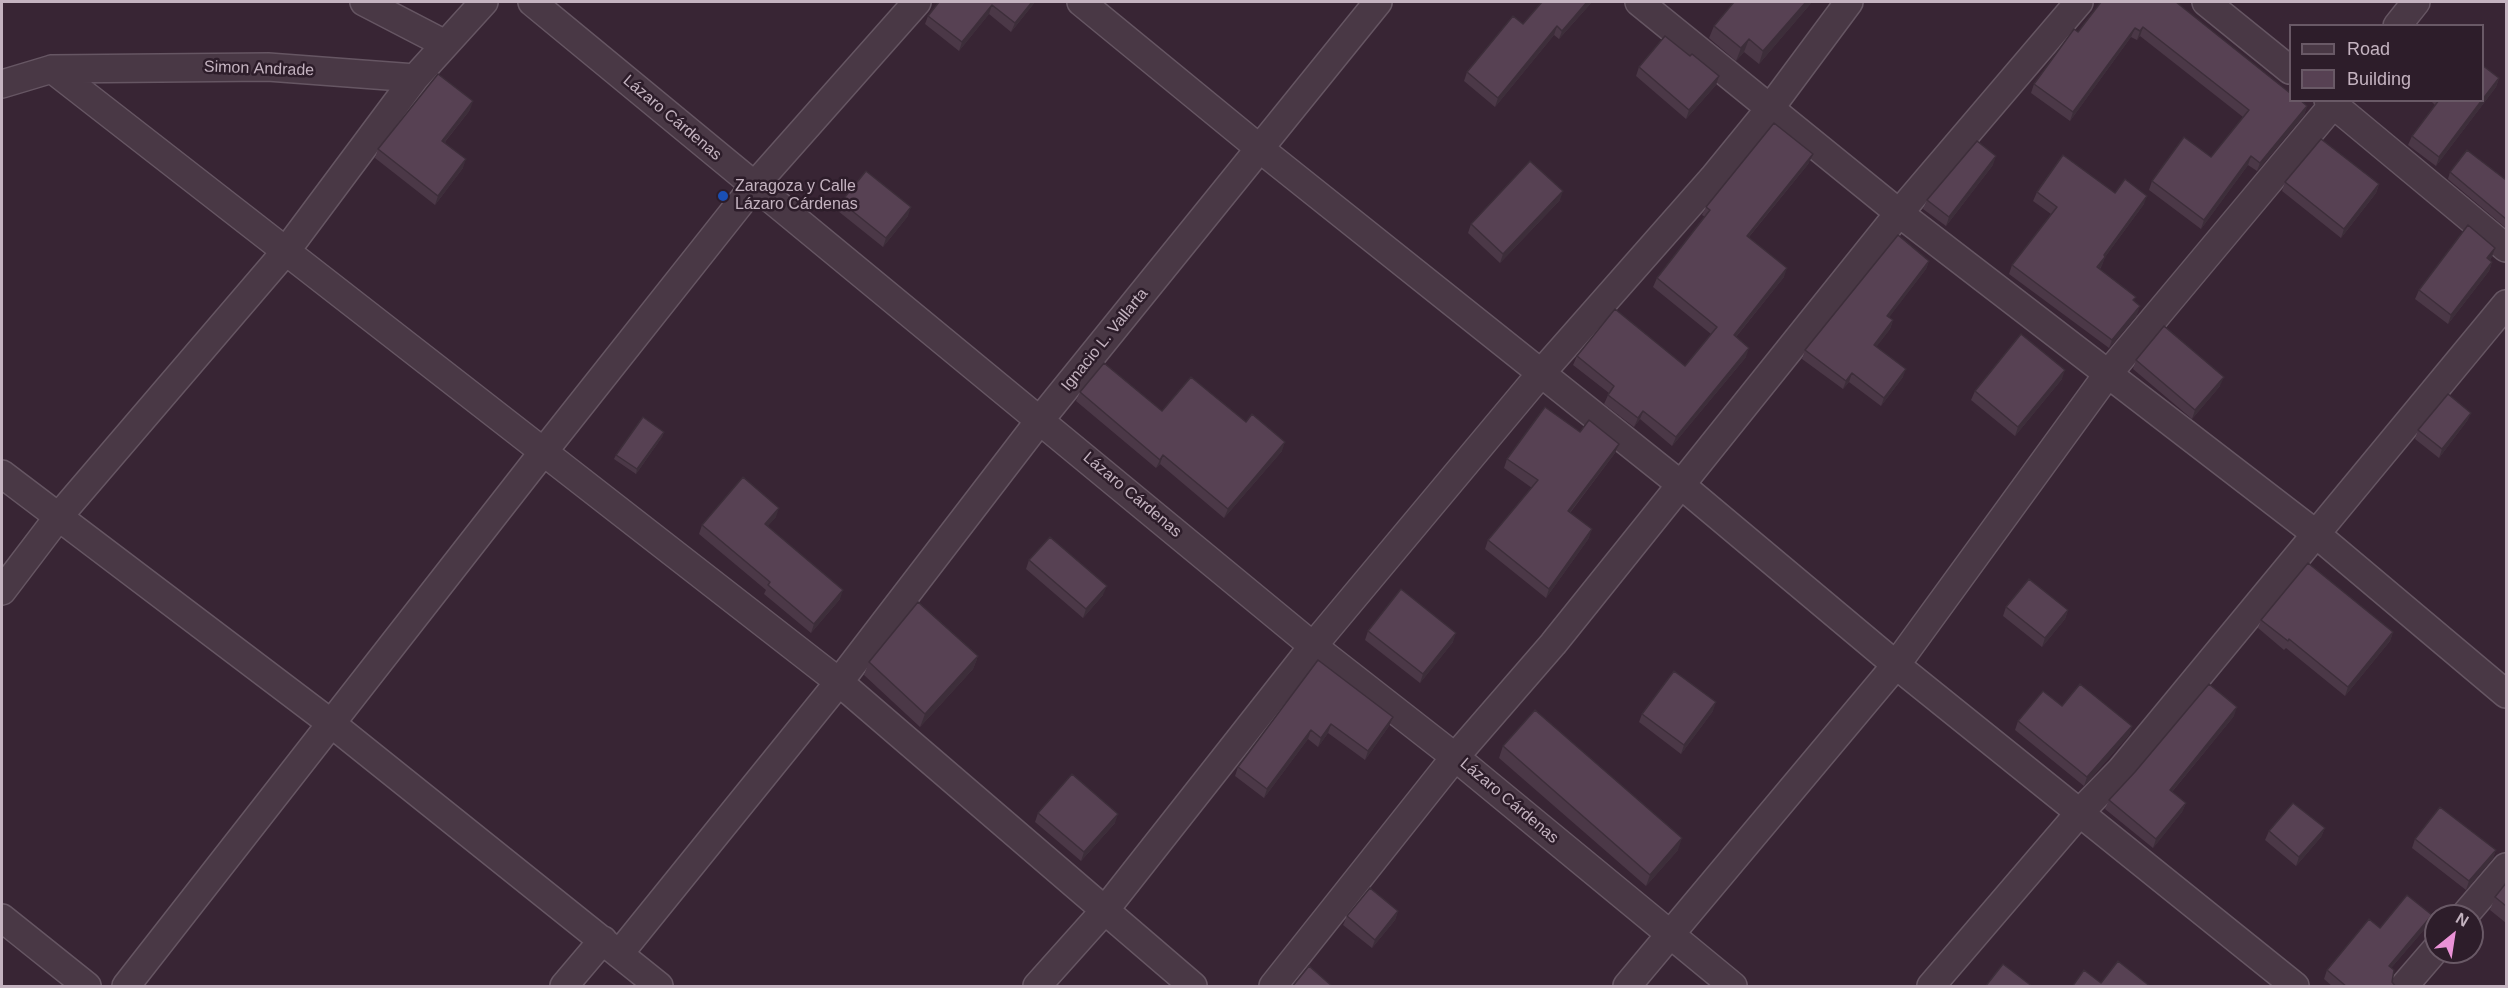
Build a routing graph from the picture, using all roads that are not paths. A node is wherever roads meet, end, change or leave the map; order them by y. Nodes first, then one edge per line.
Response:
1 (364, 2) edge
2 (484, 2) edge
3 (532, 2) edge
4 (917, 2) edge
5 (1081, 2) edge
6 (1378, 2) edge
7 (1639, 2) edge
8 (1850, 2) edge
9 (2079, 2) edge
10 (2206, 2) edge
11 (2416, 2) edge
12 (2399, 24) edge
13 (445, 44) junction
14 (52, 69) junction
15 (2289, 69) edge
16 (415, 78) junction
17 (2, 84) edge
18 (2333, 102) edge
19 (1771, 107) junction
20 (1259, 148) junction
21 (754, 186) junction
22 (1899, 213) junction
23 (2506, 248) edge
24 (286, 251) junction
25 (2506, 304) edge
26 (1542, 372) junction
27 (2107, 375) junction
28 (1040, 420) junction
29 (544, 451) junction
30 (2, 474) edge
31 (1680, 484) junction
32 (59, 516) junction
33 (2316, 534) junction
34 (2, 591) edge
35 (1313, 646) junction
36 (1896, 665) junction
37 (839, 682) junction
38 (2506, 694) edge
39 (332, 724) junction
40 (1455, 757) junction
41 (2081, 812) junction
42 (2506, 867) edge
43 (2474, 904) edge
44 (1105, 910) junction
45 (2, 918) edge
46 (1670, 935) junction
47 (611, 947) junction
48 (2424, 963) edge
49 (87, 987) edge
50 (126, 987) edge
51 (564, 987) edge
52 (659, 987) edge
53 (1037, 987) edge
54 (1193, 987) edge
55 (1273, 987) edge
56 (1628, 987) edge
57 (1733, 987) edge
58 (1931, 987) edge
59 (2295, 987) edge
60 (2404, 987) edge

1 - 13 street
2 - 13 street
3 - 21 street, Lázaro Cárdenas
4 - 21 street
5 - 20 street
6 - 20 street, Ignacio L. Vallarta
7 - 19 street
8 - 19 street
9 - 22 street
10 - 15 street
11 - 12 street
13 - 16 street
14 - 16 street, Simon Andrade
14 - 17 street, Simon Andrade
14 - 24 street
16 - 24 street
18 - 23 street
18 - 27 street
19 - 22 street
19 - 26 street
20 - 26 street
20 - 28 street, Ignacio L. Vallarta
21 - 28 street, Lázaro Cárdenas
21 - 29 street
22 - 27 street
22 - 31 street
24 - 29 street
24 - 32 street
25 - 33 street
26 - 31 street
26 - 35 street
27 - 33 street
27 - 36 street
28 - 35 street, Lázaro Cárdenas
28 - 37 street, Ignacio L. Vallarta
29 - 37 street
29 - 39 street
30 - 32 street
31 - 36 street
31 - 40 street
32 - 34 street
32 - 39 street
33 - 38 street
33 - 41 street
35 - 40 street, Lázaro Cárdenas
35 - 44 street
36 - 41 street
36 - 46 street
37 - 44 street
37 - 47 street, Ignacio L. Vallarta
39 - 47 street
39 - 50 street
40 - 46 street, Lázaro Cárdenas
40 - 55 street
41 - 58 street
41 - 59 street
42 - 43 street
44 - 53 street
44 - 54 street
45 - 49 street
46 - 56 street
46 - 57 street, Lázaro Cárdenas
47 - 51 street, Ignacio L. Vallarta
47 - 52 street
48 - 60 street

